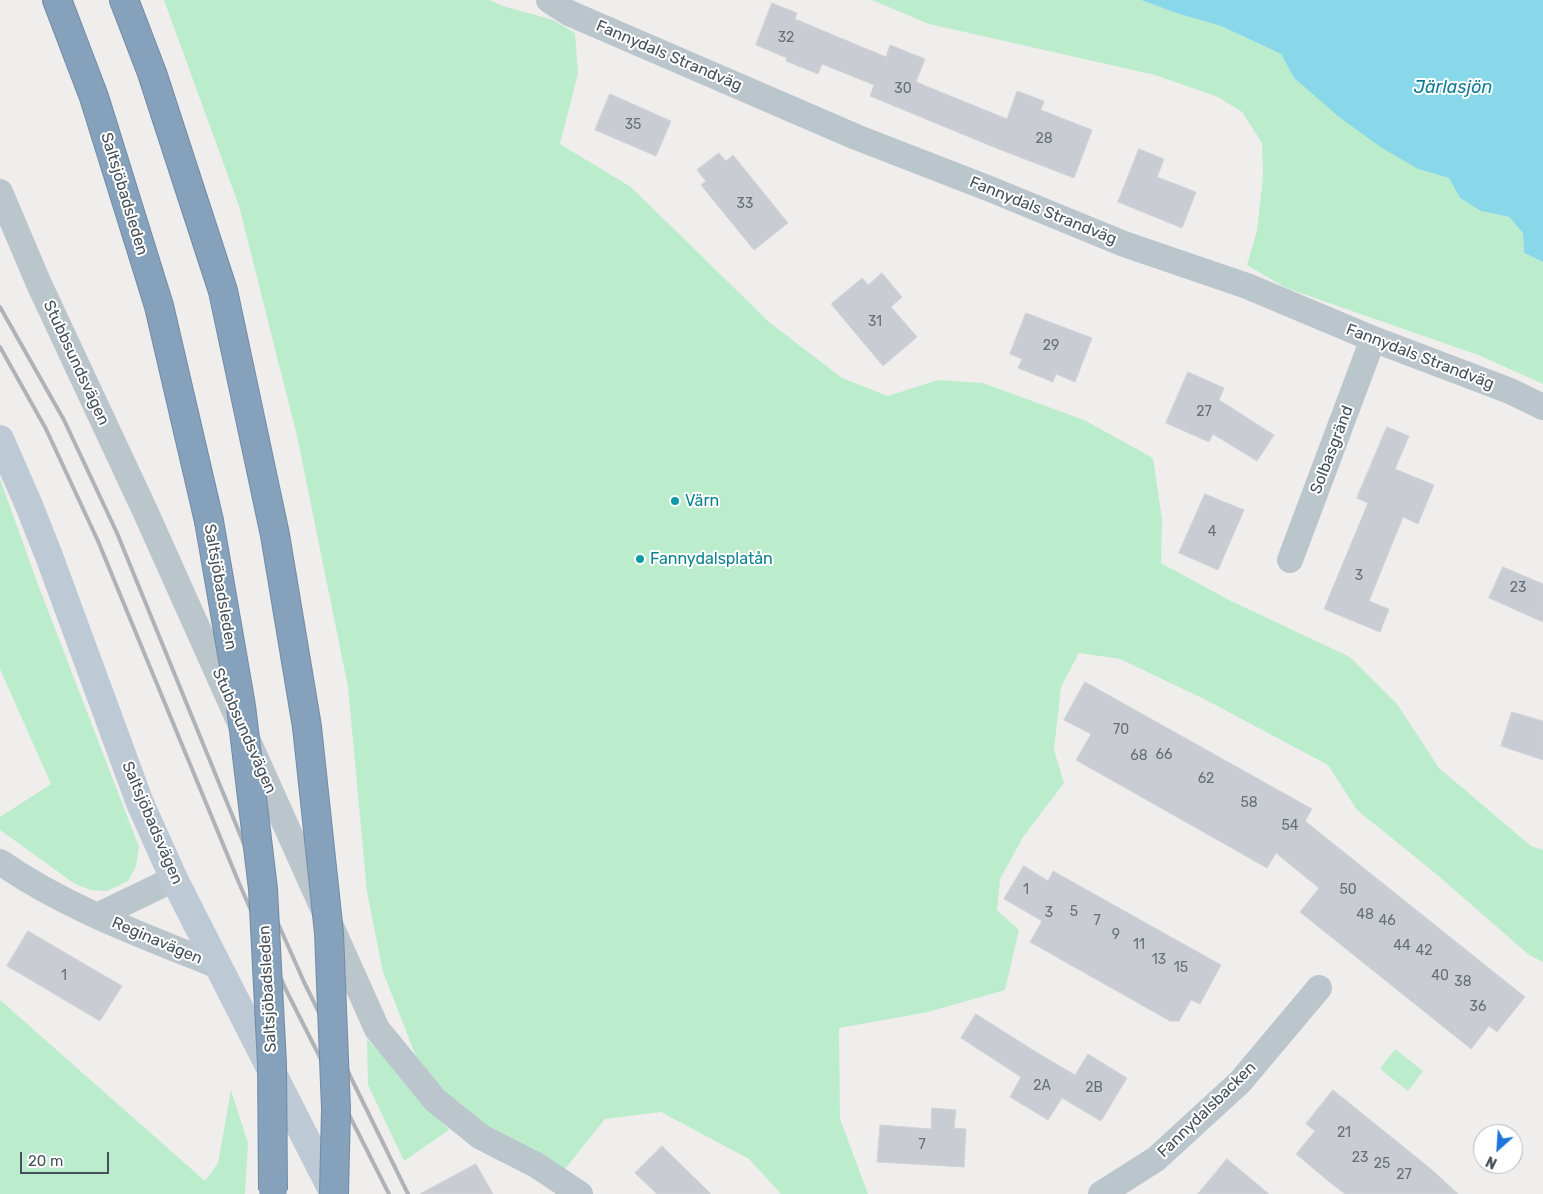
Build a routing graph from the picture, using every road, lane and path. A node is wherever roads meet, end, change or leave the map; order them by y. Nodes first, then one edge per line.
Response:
1 (57, 0) edge
2 (124, 0) edge
3 (549, 0) edge
4 (0, 192) edge
5 (1372, 339) junction
6 (1543, 407) edge
7 (0, 439) edge
8 (1290, 560) dead end
9 (0, 862) edge
10 (174, 879) junction
11 (97, 916) junction
12 (218, 966) junction
13 (1319, 988) dead end
14 (273, 1192) edge
15 (334, 1194) edge
16 (580, 1194) edge
17 (1101, 1194) edge

1 - 14 highway, Saltsjöbadsleden, bridge
2 - 15 highway, bridge
3 - 5 street, Fannydals Strandväg
4 - 16 street, Stubbsundsvägen
5 - 6 street, Fannydals Strandväg
5 - 8 street, Solbasgränd
7 - 10 street, Saltsjöbadsvägen
9 - 11 street, Reginavägen
10 - 11 street, Reginavägen
10 - 12 street, Saltsjöbadsvägen
11 - 12 street, Reginavägen
12 - 15 street, Saltsjöbadsvägen
13 - 17 street, Fannydalsbacken

